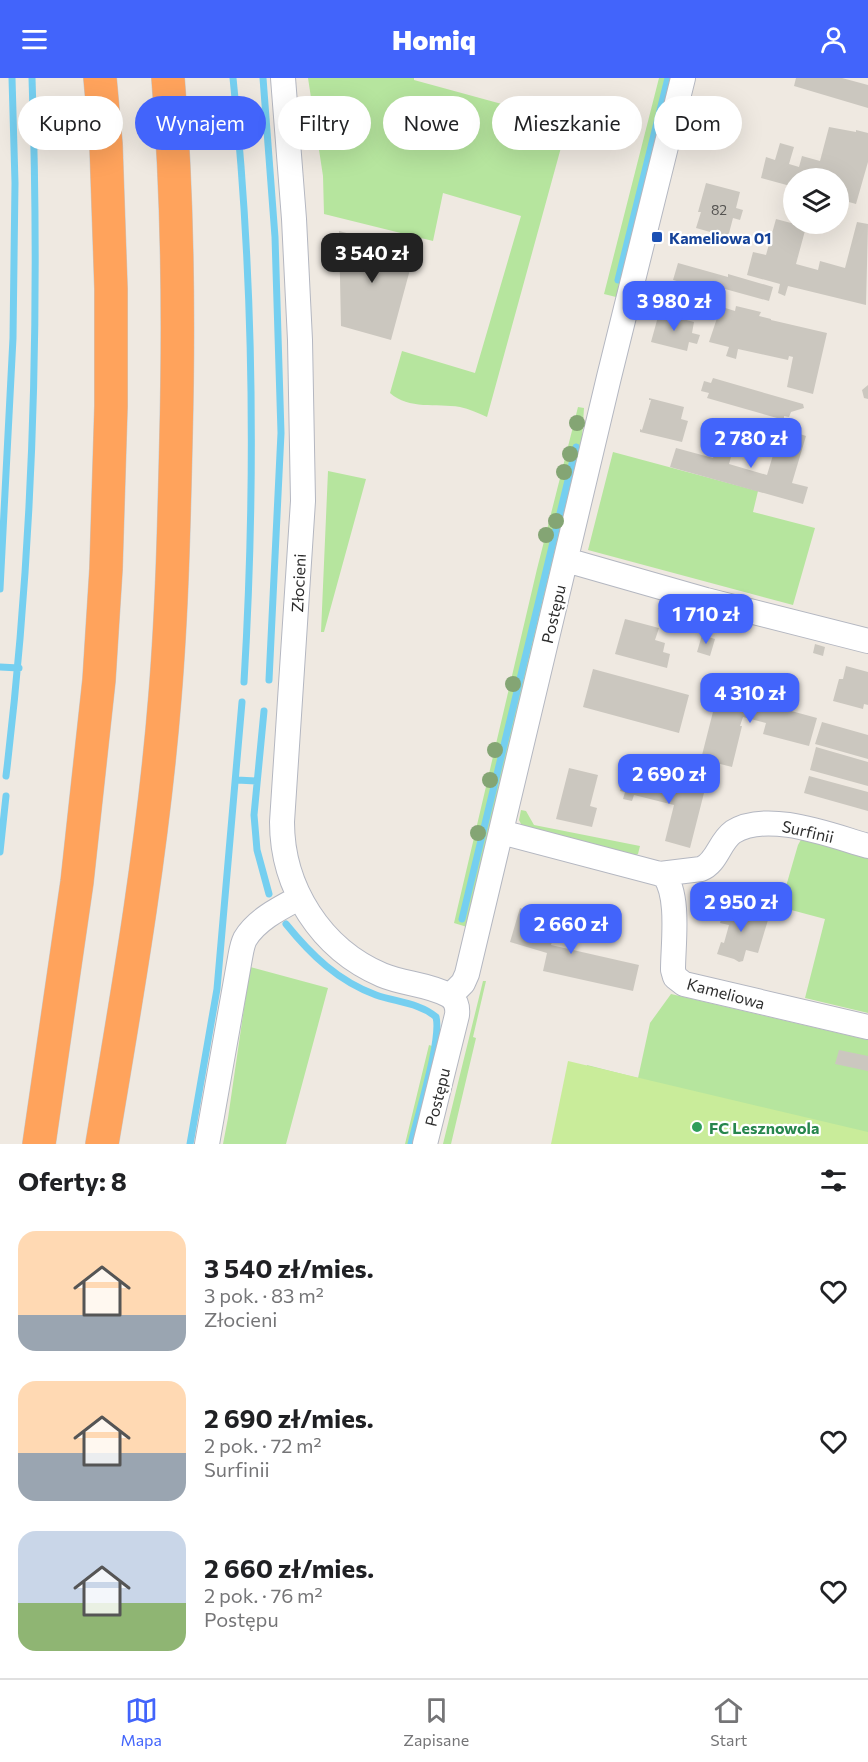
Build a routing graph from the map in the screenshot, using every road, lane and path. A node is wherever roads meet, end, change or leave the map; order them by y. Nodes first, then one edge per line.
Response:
1 (100, 78) edge
2 (168, 78) edge
3 (283, 78) edge
4 (683, 78) edge
5 (566, 560) junction
6 (868, 640) edge
7 (501, 832) junction
8 (868, 846) edge
9 (660, 874) junction
10 (299, 898) junction
11 (450, 996) junction
12 (868, 1027) edge
13 (39, 1144) edge
14 (102, 1144) edge
15 (207, 1144) edge
16 (425, 1144) edge

1 - 13 highway
2 - 14 highway
3 - 10 street, Złocieni
4 - 5 street, Postępu
5 - 6 street
5 - 7 street, Postępu
7 - 9 street
7 - 11 street, Postępu
8 - 9 street, Surfinii
9 - 12 street, Kameliowa
10 - 11 street, Złocieni
10 - 15 street
11 - 16 street, Postępu

